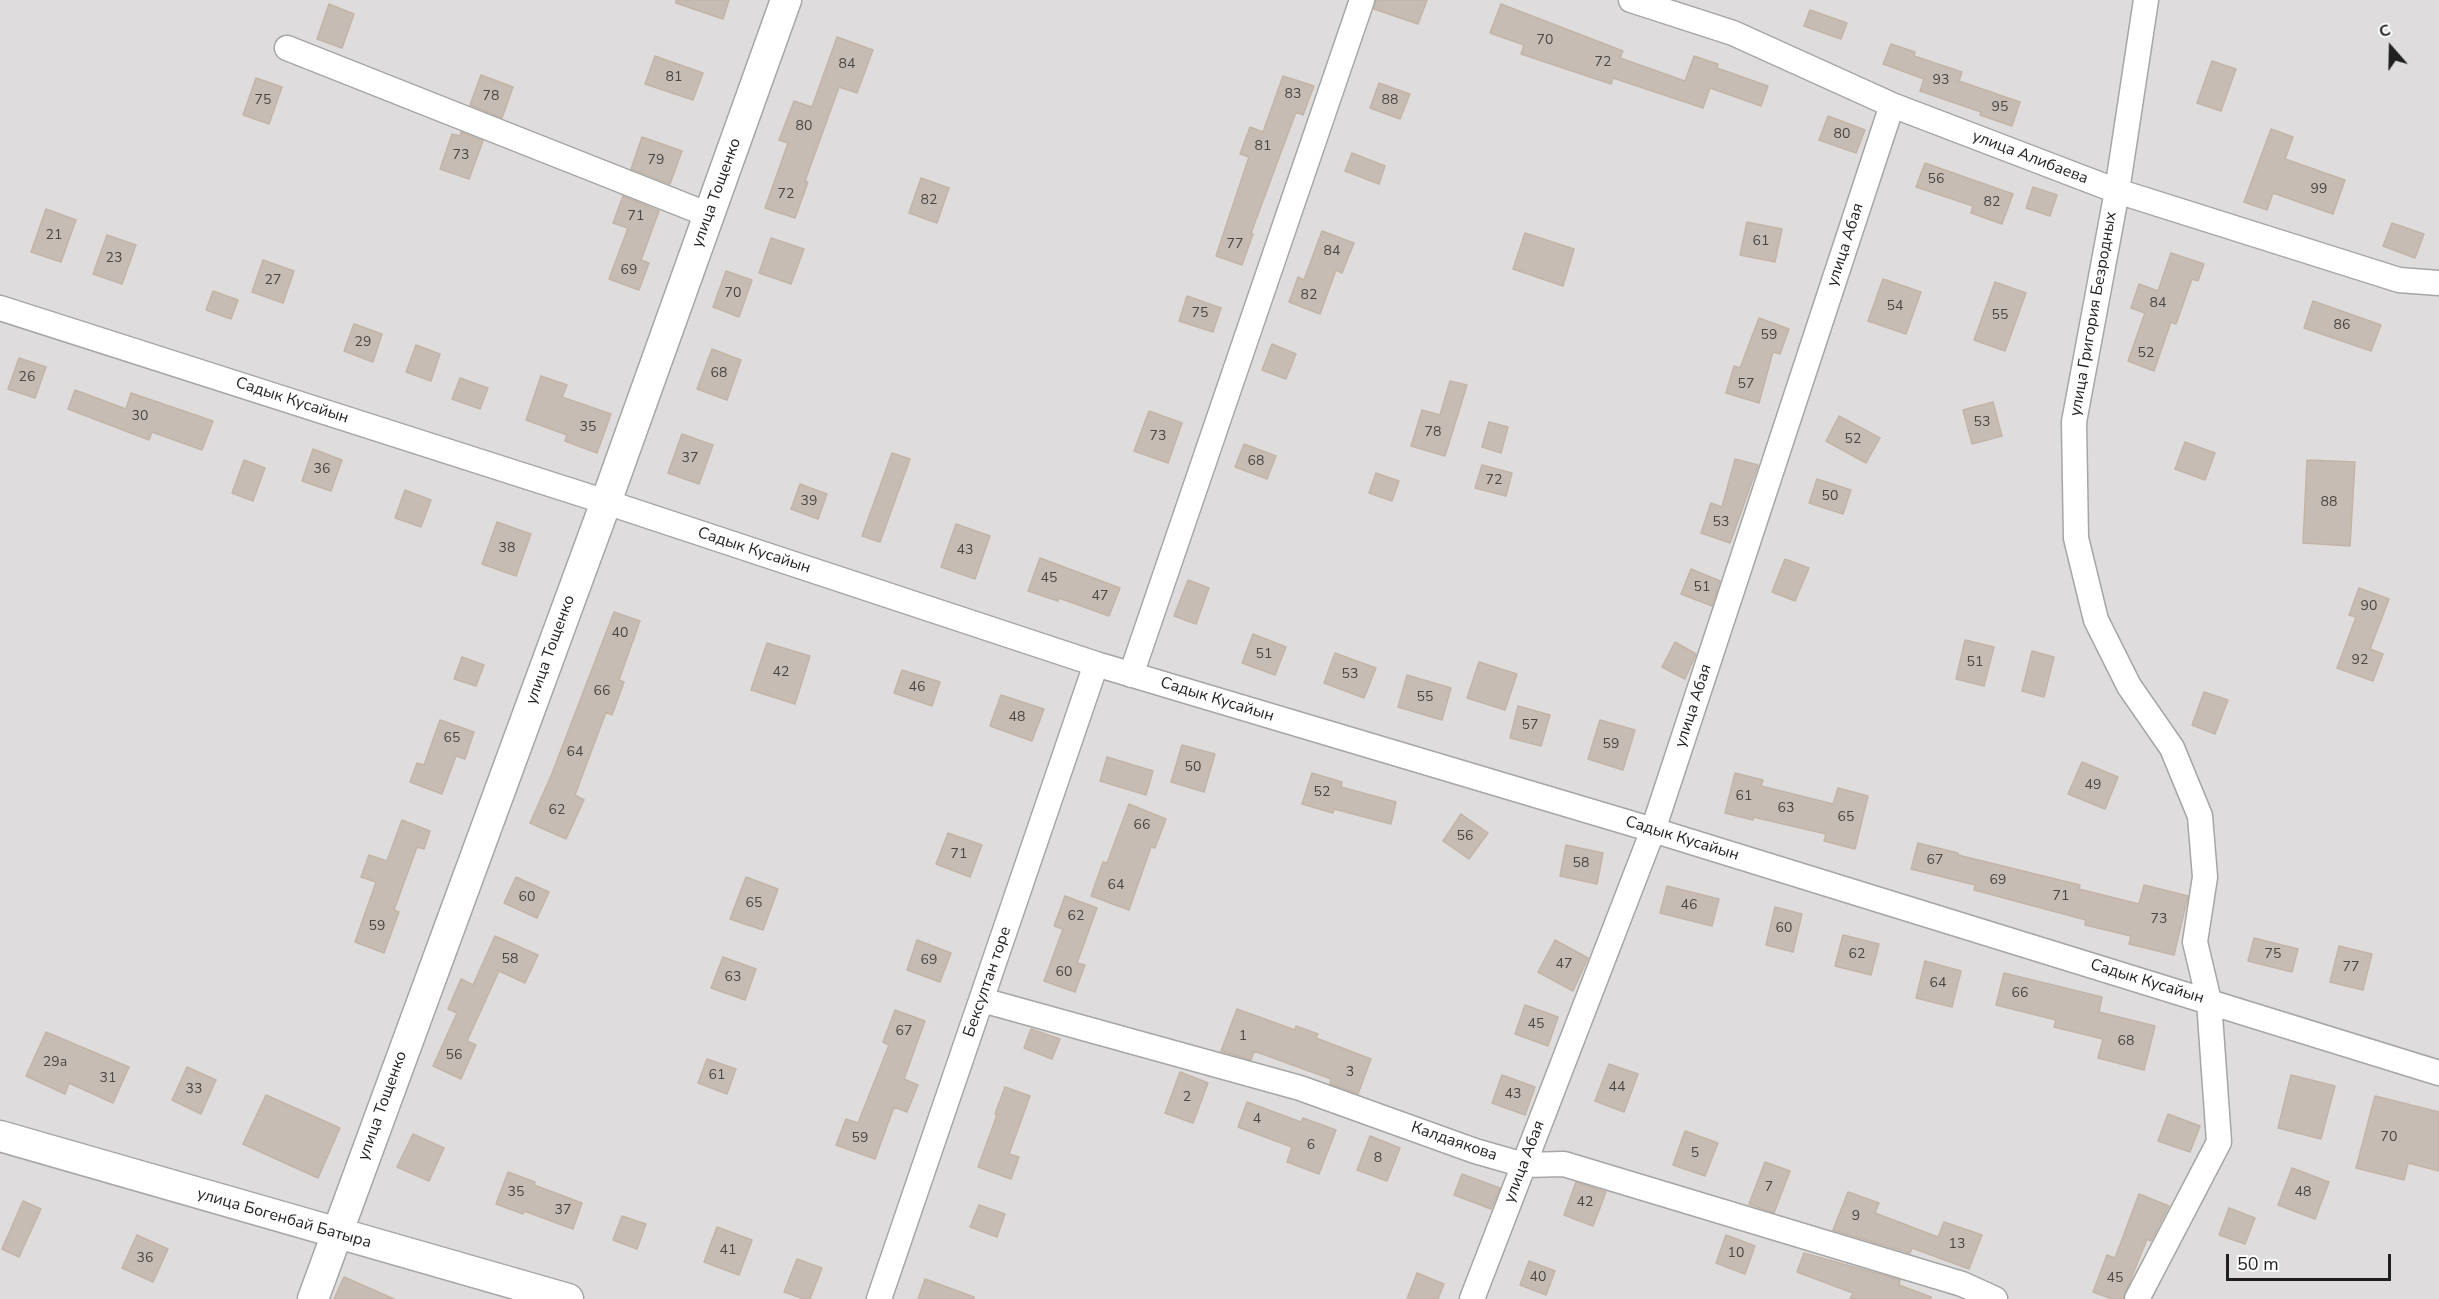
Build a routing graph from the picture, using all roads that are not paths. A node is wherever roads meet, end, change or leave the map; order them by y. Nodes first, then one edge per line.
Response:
1 (786, 0) edge
2 (1362, 0) edge
3 (1631, 0) edge
4 (2146, 0) edge
5 (287, 48) dead end
6 (1892, 105) junction
7 (2117, 192) junction
8 (709, 215) junction
9 (2439, 283) edge
10 (0, 308) edge
11 (606, 502) junction
12 (1096, 664) junction
13 (1131, 675) junction
14 (1653, 830) junction
15 (981, 1000) junction
16 (2209, 1001) junction
17 (2439, 1073) edge
18 (0, 1136) edge
19 (1524, 1165) junction
20 (336, 1234) junction
21 (313, 1299) edge
22 (568, 1299) edge
23 (879, 1299) edge
24 (1472, 1299) edge
25 (1995, 1299) edge
26 (2138, 1299) edge

1 - 8 street, улица Тощенко
2 - 13 street
3 - 6 street, улица Алибаева
4 - 7 street, улица Григория Безродных
5 - 8 street
6 - 7 street, улица Алибаева
6 - 14 street, улица Абая
7 - 9 street, улица Алибаева
7 - 16 street, улица Григория Безродных
8 - 11 street, улица Тощенко
10 - 11 street, Садык Кусайын
11 - 12 street, Садык Кусайын
11 - 20 street, улица Тощенко
12 - 13 street, Садык Кусайын
12 - 15 street, Бексултан торе
13 - 14 street, Садык Кусайын
14 - 16 street, Садык Кусайын
14 - 19 street, улица Абая
15 - 19 street, Калдаякова
15 - 23 street, Бексултан торе
16 - 17 street, Садык Кусайын
16 - 26 street, улица Григория Безродных
18 - 20 street, улица Богенбай Батыра
19 - 24 street, улица Абая
19 - 25 street, Калдаякова
20 - 21 street, улица Тощенко
20 - 22 street, улица Богенбай Батыра

